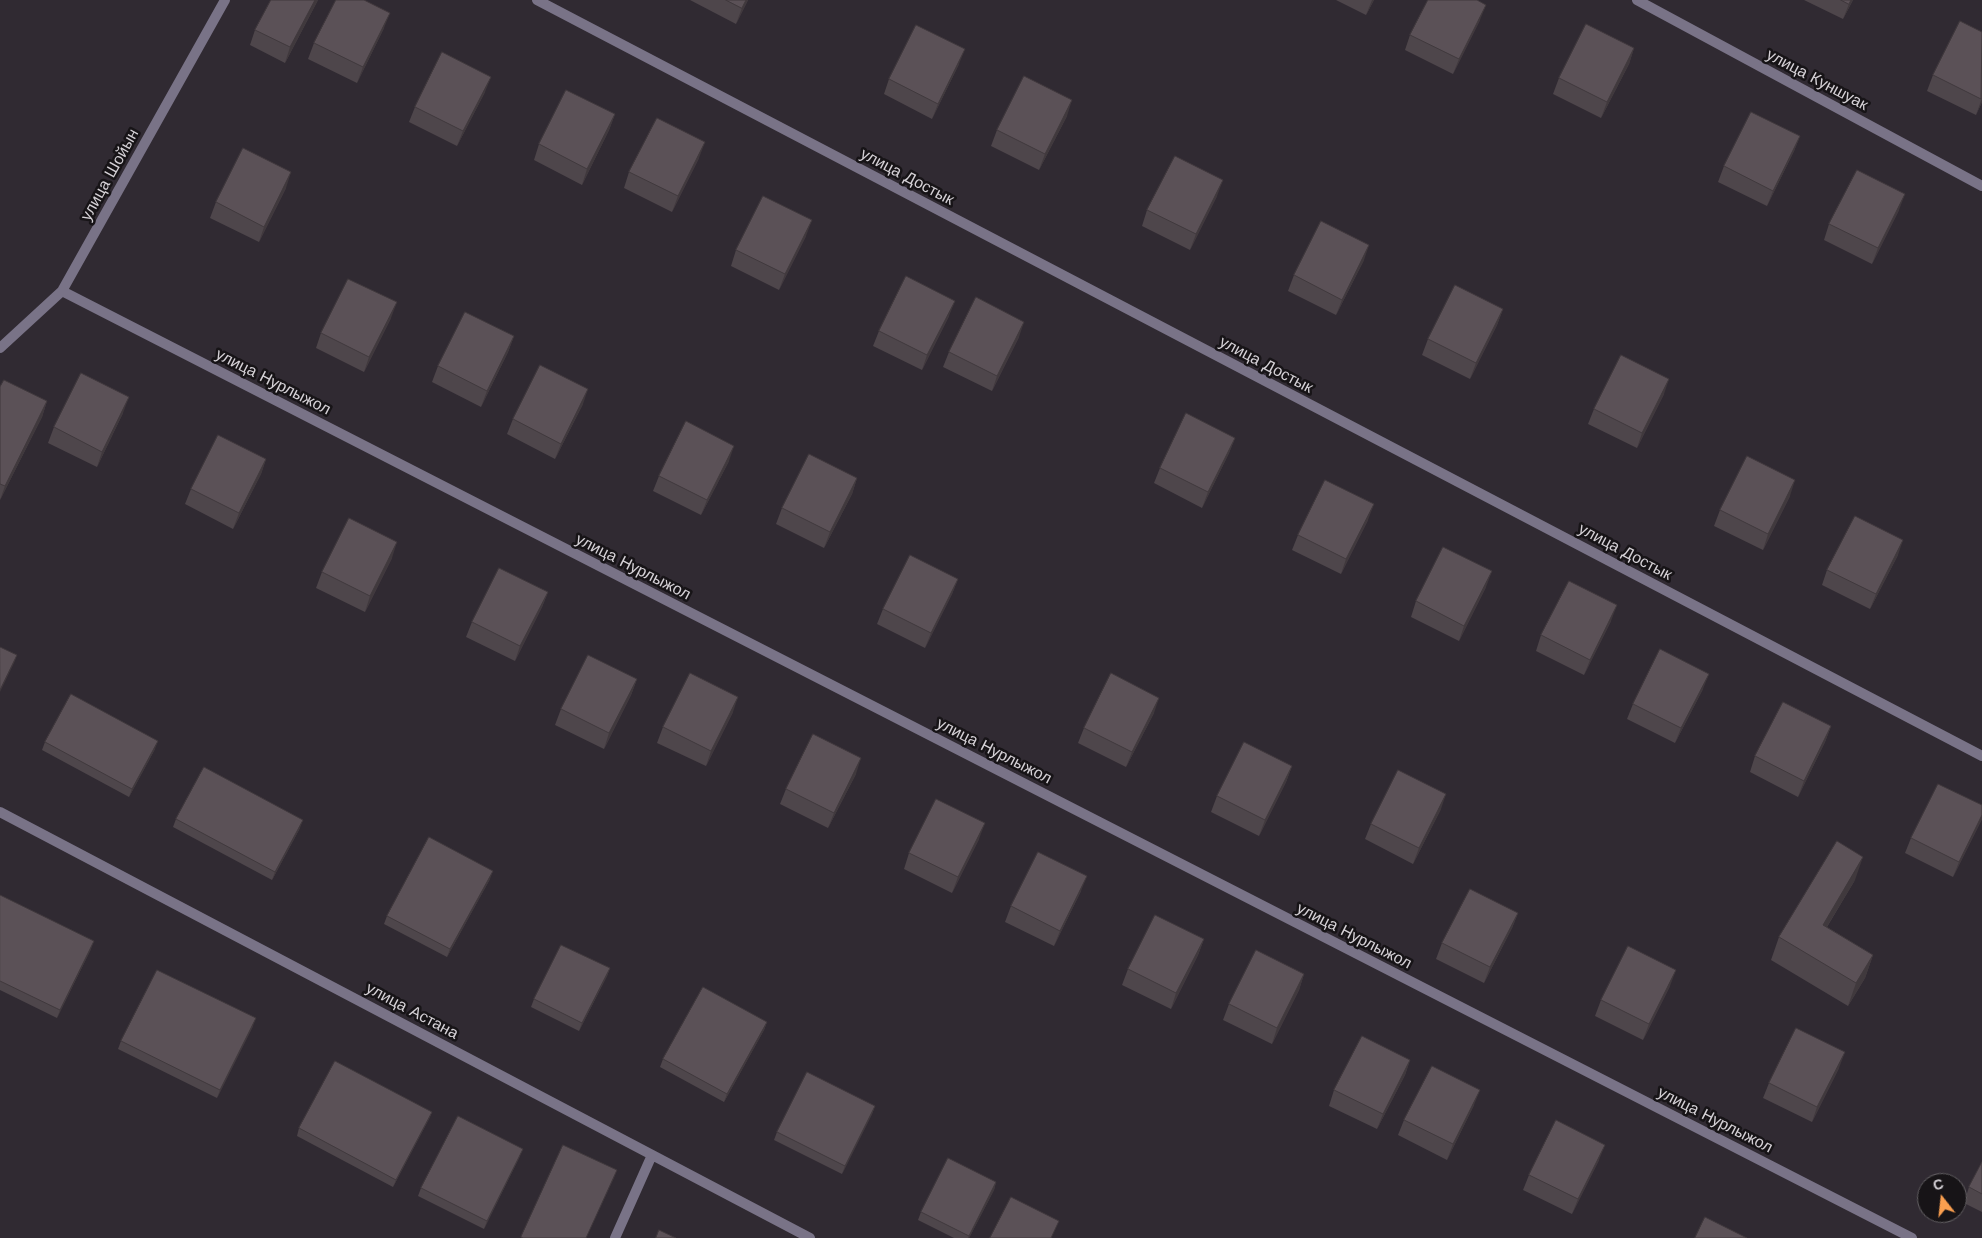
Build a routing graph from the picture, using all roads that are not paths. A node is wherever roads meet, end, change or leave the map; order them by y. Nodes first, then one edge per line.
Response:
1 (225, 0) edge
2 (537, 0) edge
3 (1637, 0) edge
4 (1982, 186) edge
5 (62, 291) junction
6 (0, 348) edge
7 (1982, 756) edge
8 (0, 812) edge
9 (652, 1154) junction
10 (615, 1238) edge
11 (810, 1238) edge
12 (1912, 1238) edge

1 - 5 street, улица Шойын
2 - 7 street, улица Достык
3 - 4 street, улица Куншуак
5 - 6 street, улица Шойын
5 - 12 street, улица Нурлыжол
8 - 9 street, улица Астана
9 - 10 street
9 - 11 street, улица Астана

